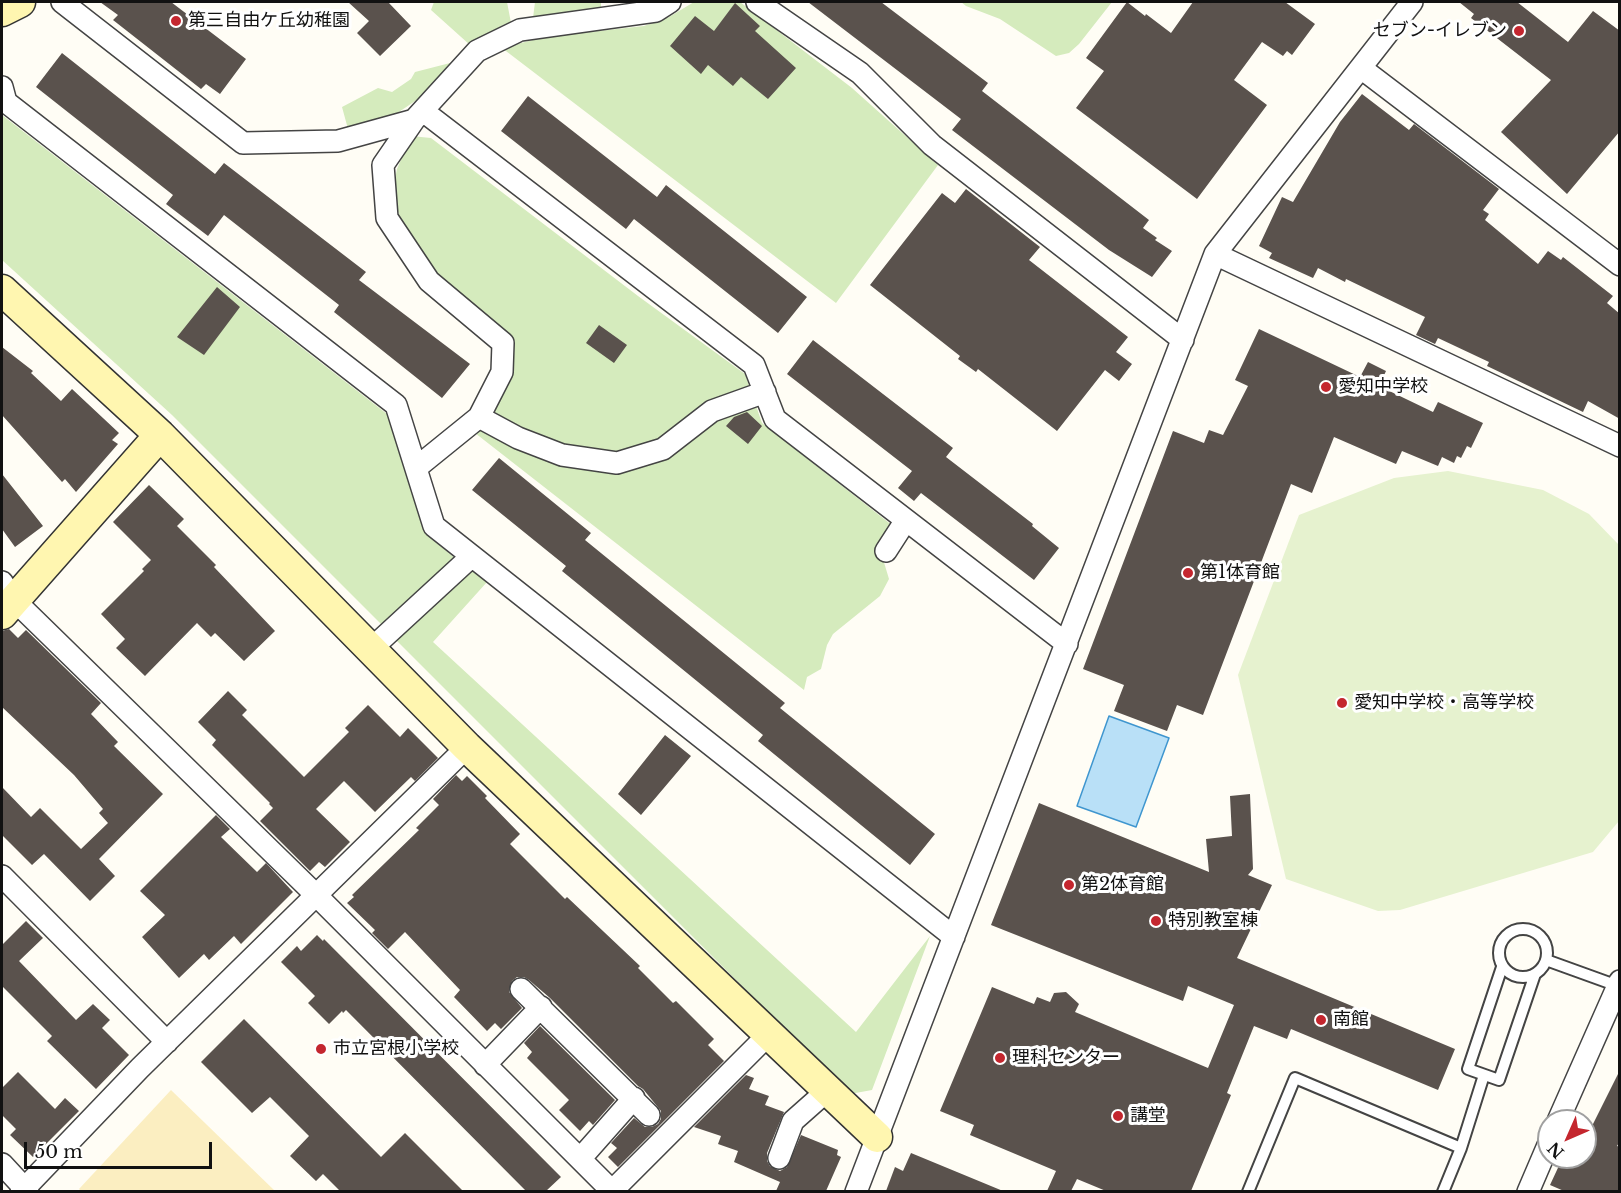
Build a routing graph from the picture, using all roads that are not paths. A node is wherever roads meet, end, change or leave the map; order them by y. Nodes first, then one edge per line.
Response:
1 (20, 2) edge
2 (62, 2) edge
3 (670, 2) edge
4 (757, 2) edge
5 (1412, 2) edge
6 (2, 11) edge
7 (1360, 68) junction
8 (2, 87) edge
9 (419, 116) junction
10 (1215, 254) junction
11 (1620, 265) edge
12 (2, 290) edge
13 (1183, 340) junction
14 (765, 392) junction
15 (479, 417) junction
16 (160, 435) junction
17 (1620, 446) edge
18 (416, 468) junction
19 (906, 519) junction
20 (886, 551) dead end
21 (472, 556) junction
22 (6, 598) edge
23 (1067, 644) junction
24 (371, 649) junction
25 (467, 747) junction
26 (2, 876) edge
27 (316, 895) junction
28 (954, 937) junction
29 (1546, 960) junction
30 (1502, 966) junction
31 (1535, 974) junction
32 (1619, 984) edge
33 (521, 989) dead end
34 (541, 1007) junction
35 (769, 1034) junction
36 (167, 1042) junction
37 (485, 1065) junction
38 (1484, 1075) junction
39 (828, 1090) junction
40 (634, 1098) junction
41 (1563, 1109) edge
42 (650, 1115) dead end
43 (877, 1137) junction
44 (1461, 1148) junction
45 (778, 1158) dead end
46 (579, 1159) junction
47 (2, 1164) edge
48 (1537, 1169) edge
49 (25, 1190) edge
50 (612, 1191) edge
51 (856, 1191) edge
52 (1248, 1191) edge
53 (1443, 1191) edge
54 (1527, 1191) edge

1 - 6 street
2 - 9 street
3 - 9 street
4 - 13 street
5 - 7 street
7 - 10 street
7 - 11 street
8 - 18 street
9 - 14 street
9 - 15 street
10 - 13 street
10 - 17 street
12 - 16 street
13 - 23 street
14 - 15 street
14 - 19 street
15 - 18 street
16 - 22 street
16 - 24 street
18 - 21 street
19 - 20 street
19 - 23 street
21 - 24 street
21 - 28 street
22 - 27 street
23 - 28 street
24 - 25 street
25 - 27 street
25 - 35 street
26 - 36 street
27 - 36 street
27 - 37 street
28 - 43 street
29 - 30 lane
29 - 31 lane
29 - 32 lane
30 - 31 lane
30 - 38 lane
31 - 38 lane
32 - 41 street
33 - 34 street
34 - 37 street
34 - 40 street
35 - 39 street
35 - 50 street
36 - 49 street
37 - 46 street
38 - 44 lane
39 - 43 street
39 - 45 street
40 - 42 street
40 - 46 street
43 - 51 street
44 - 52 lane
44 - 53 lane
46 - 50 street
47 - 49 street
48 - 54 street

